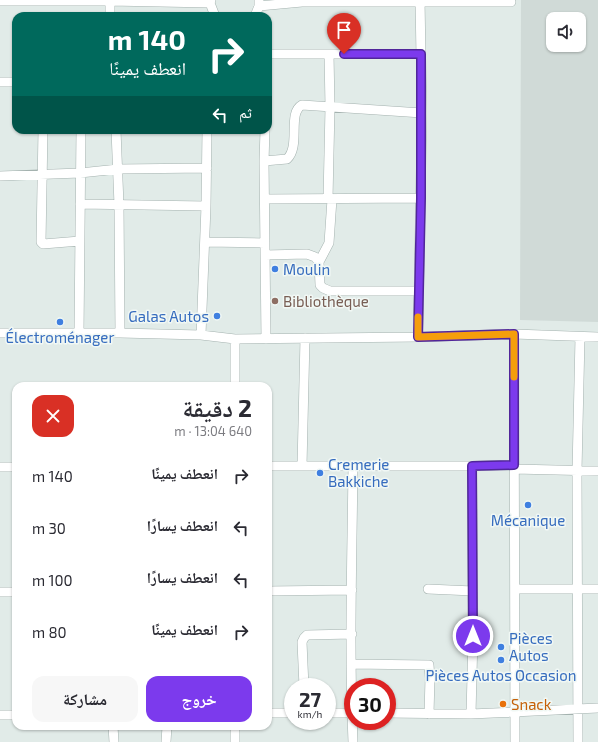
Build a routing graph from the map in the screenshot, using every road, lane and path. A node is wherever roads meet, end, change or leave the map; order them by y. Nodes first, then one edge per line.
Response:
1 (0, 1) edge
2 (110, 1) edge
3 (420, 1) edge
4 (211, 2) edge
5 (511, 2) dead end
6 (257, 10) edge
7 (110, 12) edge
8 (214, 12) edge
9 (272, 54) edge
10 (329, 54) junction
11 (421, 54) junction
12 (0, 82) edge
13 (12, 82) edge
14 (330, 107) junction
15 (422, 113) junction
16 (43, 134) edge
17 (81, 134) edge
18 (116, 134) edge
19 (207, 134) edge
20 (265, 134) edge
21 (264, 161) junction
22 (207, 168) junction
23 (118, 169) junction
24 (80, 173) junction
25 (41, 174) junction
26 (0, 176) edge
27 (421, 198) junction
28 (265, 199) junction
29 (330, 199) junction
30 (80, 204) junction
31 (119, 205) junction
32 (206, 206) junction
33 (80, 241) junction
34 (205, 242) junction
35 (265, 243) junction
36 (265, 255) junction
37 (319, 262) junction
38 (419, 291) junction
39 (0, 333) edge
40 (120, 333) junction
41 (79, 334) junction
42 (514, 334) junction
43 (201, 335) junction
44 (418, 337) junction
45 (580, 337) junction
46 (305, 338) junction
47 (598, 338) edge
48 (235, 339) junction
49 (266, 339) junction
50 (235, 382) edge
51 (272, 466) edge
52 (302, 466) junction
53 (353, 466) junction
54 (472, 466) junction
55 (0, 467) edge
56 (12, 467) edge
57 (514, 467) junction
58 (578, 471) junction
59 (598, 471) edge
60 (428, 589) dead end
61 (515, 589) junction
62 (598, 589) edge
63 (352, 590) junction
64 (578, 590) junction
65 (272, 591) edge
66 (473, 591) junction
67 (0, 592) edge
68 (12, 592) edge
69 (352, 634) junction
70 (351, 664) junction
71 (304, 678) edge
72 (351, 678) edge
73 (578, 708) junction
74 (598, 708) edge
75 (515, 711) junction
76 (272, 713) edge
77 (284, 713) edge
78 (396, 714) edge
79 (429, 714) junction
80 (471, 714) junction
81 (0, 715) edge
82 (12, 715) edge
83 (113, 730) edge
84 (166, 730) edge
85 (235, 730) edge
86 (352, 730) edge
87 (114, 742) edge
88 (166, 742) edge
89 (235, 742) edge
90 (352, 742) edge
91 (515, 742) edge
92 (578, 742) edge

1 - 2 street
2 - 4 street
2 - 7 street
3 - 5 street
3 - 6 street
3 - 11 street
4 - 8 street
9 - 10 street
10 - 11 street
10 - 14 street
11 - 15 street
12 - 13 street
14 - 15 street
14 - 21 street
14 - 29 street
15 - 27 street
16 - 25 street
17 - 24 street
18 - 23 street
19 - 22 street
20 - 21 street
21 - 28 street
22 - 23 street
22 - 32 street
23 - 24 street
23 - 31 street
24 - 25 street
24 - 30 street
25 - 26 street
25 - 33 street
27 - 29 street
27 - 38 street
28 - 29 street
28 - 35 street
29 - 37 street
30 - 31 street
30 - 33 street
31 - 32 street
31 - 40 street
32 - 34 street
33 - 41 street
34 - 35 street
34 - 43 street
35 - 36 street
36 - 37 street
36 - 49 street
37 - 38 street
38 - 44 street
39 - 41 street
40 - 41 street
40 - 43 street
42 - 44 street
42 - 45 street
42 - 57 street
43 - 48 street
44 - 46 street
45 - 47 street
45 - 58 street
46 - 49 street
46 - 52 street
48 - 49 street
48 - 50 street
51 - 52 street
52 - 53 street
53 - 54 street
53 - 63 street
54 - 57 street
54 - 66 street
55 - 56 street
57 - 58 street
57 - 61 street
58 - 59 street
58 - 64 street
60 - 66 street
61 - 64 street
61 - 75 street
62 - 64 street
63 - 65 street
63 - 69 street
64 - 73 street
66 - 80 street
67 - 68 street
69 - 70 street
69 - 71 street
70 - 72 street
70 - 79 street
73 - 74 street
73 - 75 street
73 - 92 street
75 - 80 street
75 - 91 street
76 - 77 street
78 - 79 street
79 - 80 street
81 - 82 street
83 - 87 street
84 - 88 street
85 - 89 street
86 - 90 street

